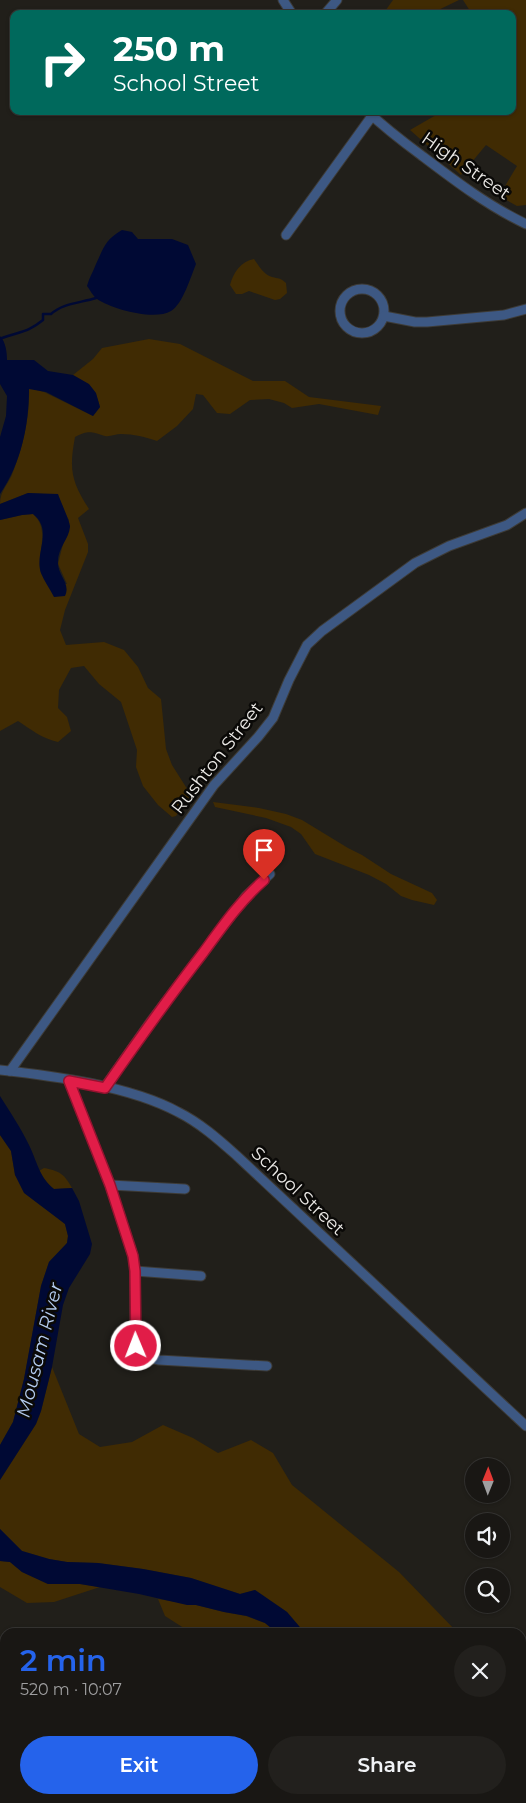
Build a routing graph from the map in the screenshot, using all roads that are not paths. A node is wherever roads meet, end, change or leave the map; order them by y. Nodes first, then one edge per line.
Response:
1 (337, 0) edge
2 (328, 10) edge
3 (368, 115) edge
4 (370, 115) edge
5 (526, 224) edge
6 (286, 235) dead end
7 (526, 309) edge
8 (384, 316) junction
9 (526, 513) edge
10 (270, 874) dead end
11 (5, 1070) edge
12 (69, 1081) junction
13 (105, 1088) junction
14 (110, 1185) junction
15 (185, 1189) dead end
16 (135, 1271) junction
17 (201, 1276) dead end
18 (267, 1366) dead end
19 (526, 1426) edge

1 - 2 street
3 - 6 street
4 - 5 street, High Street
7 - 8 street
8 - 8 street
9 - 11 street, Rushton Street
10 - 13 street
11 - 12 street, School Street
12 - 13 street, School Street
12 - 14 street
13 - 19 street, School Street
14 - 15 street
14 - 16 street
16 - 17 street
16 - 18 street

